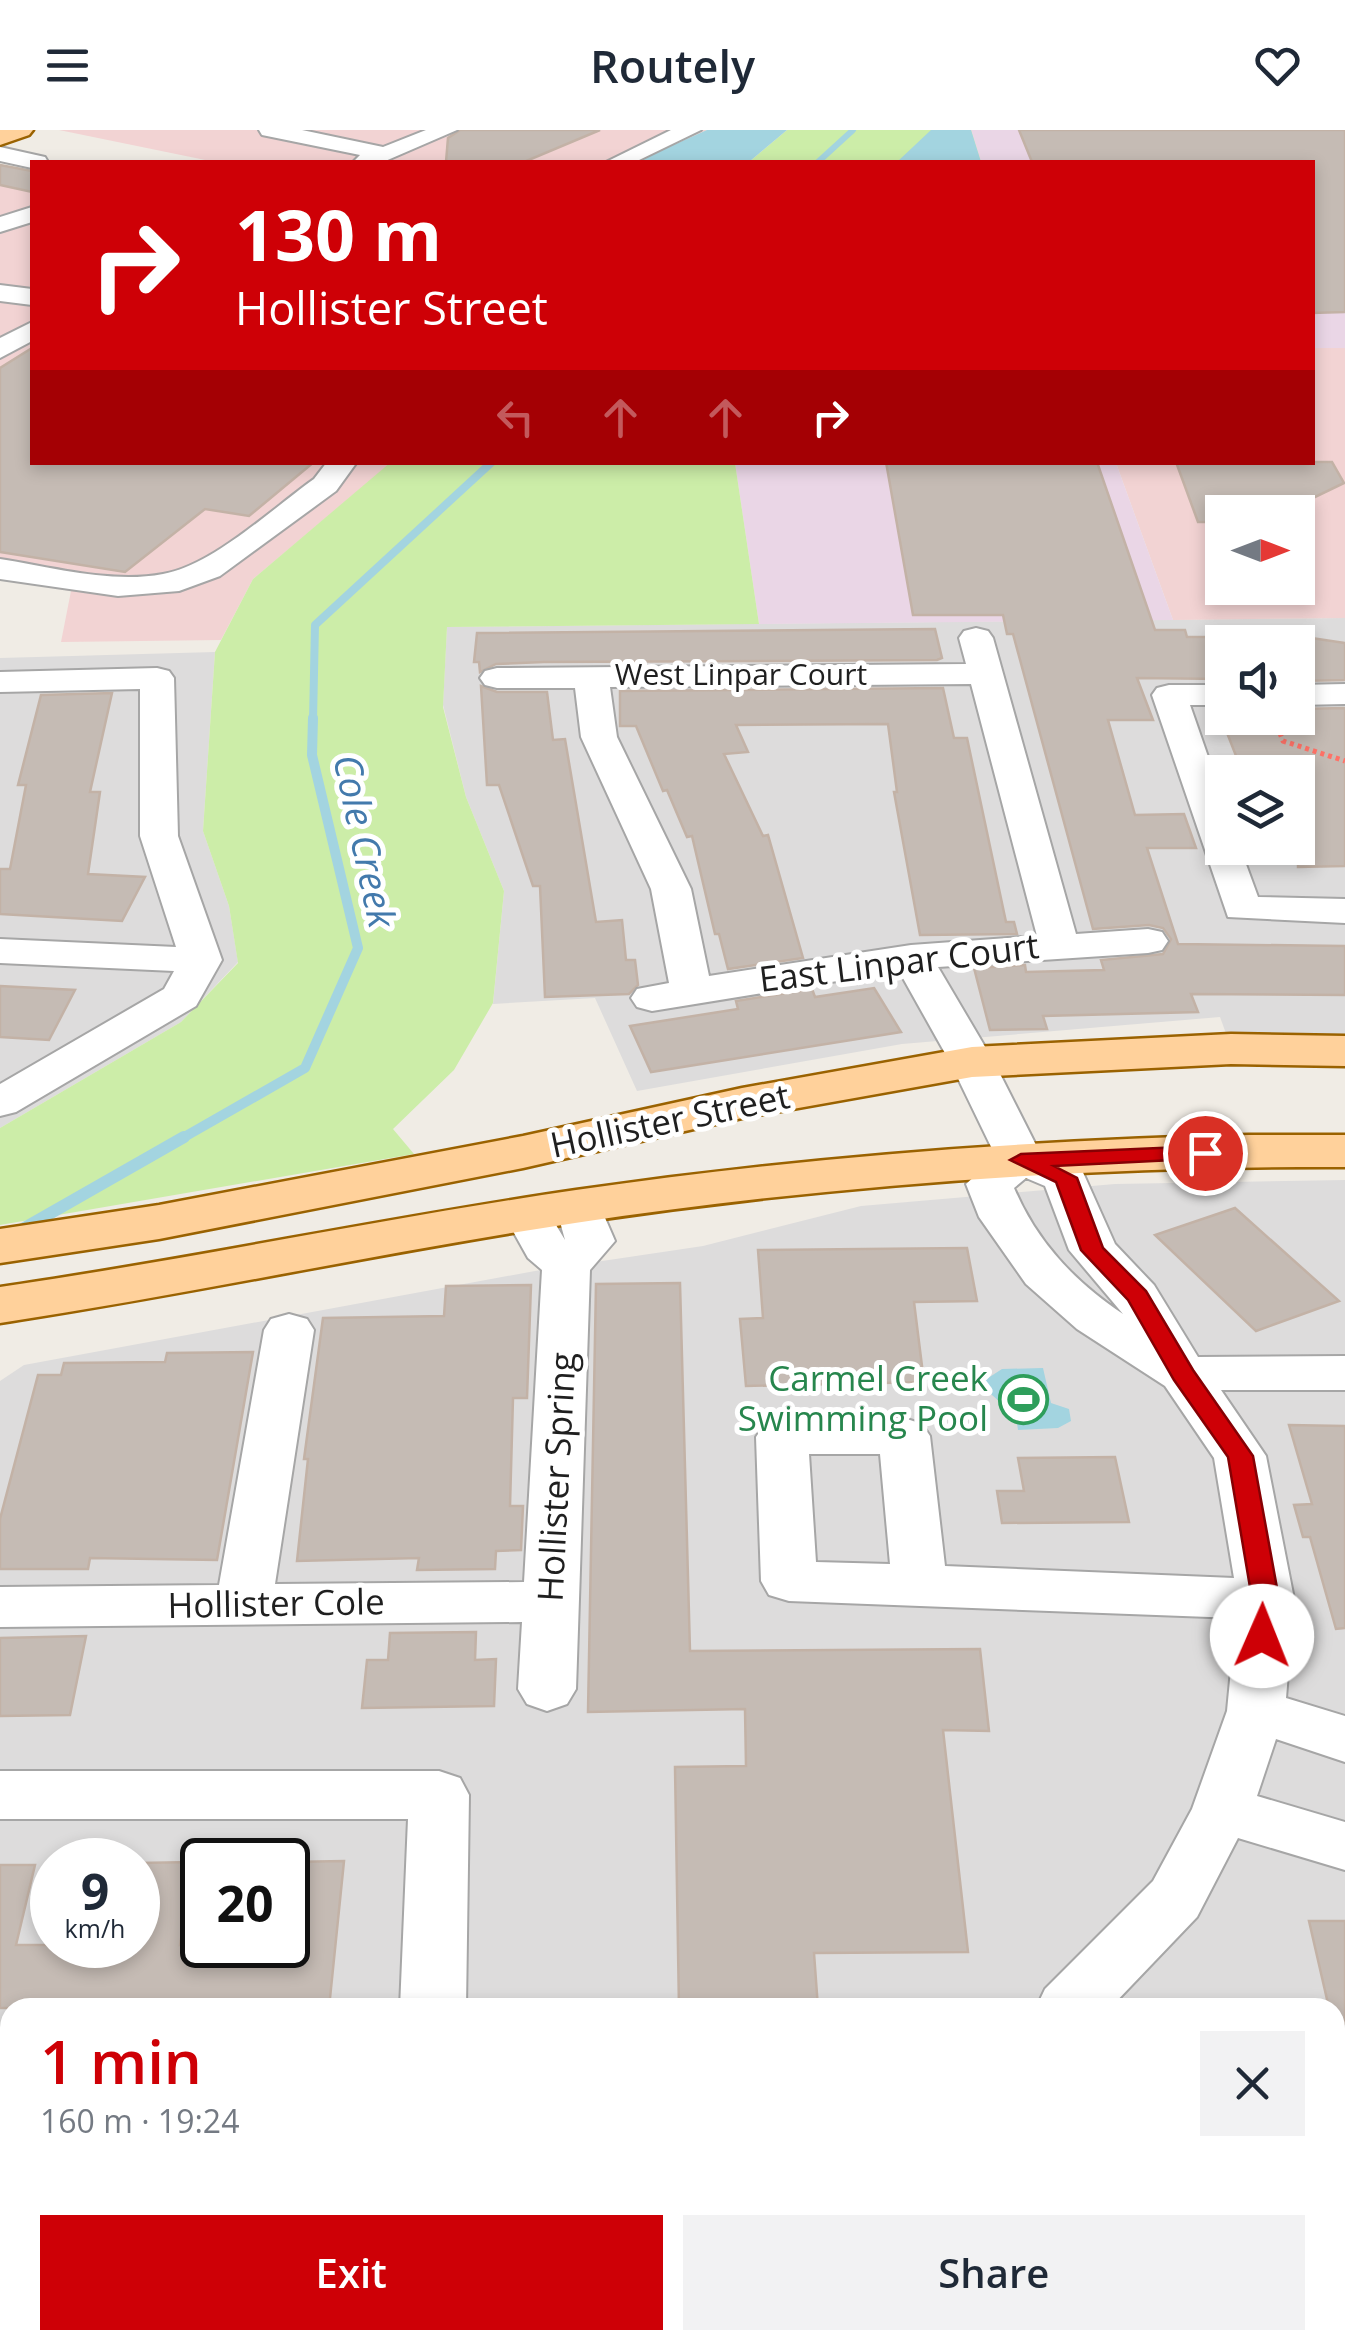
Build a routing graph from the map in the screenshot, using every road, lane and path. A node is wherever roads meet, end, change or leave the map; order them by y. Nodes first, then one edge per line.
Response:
1 (20, 130) edge
2 (270, 130) edge
3 (446, 130) edge
4 (690, 130) edge
5 (0, 137) edge
6 (0, 154) edge
7 (375, 158) edge
8 (30, 160) edge
9 (621, 160) edge
10 (30, 215) edge
11 (0, 225) edge
12 (0, 293) edge
13 (30, 297) edge
14 (30, 331) edge
15 (0, 350) edge
16 (341, 465) edge
17 (0, 569) edge
18 (591, 676) junction
19 (497, 678) dead end
20 (0, 682) edge
21 (1345, 694) edge
22 (1315, 695) edge
23 (1205, 696) edge
24 (1281, 735) edge
25 (1345, 761) edge
26 (1345, 912) edge
27 (1148, 941) dead end
28 (1059, 944) junction
29 (0, 951) edge
30 (911, 957) junction
31 (200, 960) junction
32 (1345, 1051) edge
33 (972, 1062) junction
34 (0, 1103) edge
35 (1345, 1151) edge
36 (1021, 1160) junction
37 (579, 1207) junction
38 (527, 1215) junction
39 (0, 1246) edge
40 (566, 1266) junction
41 (24, 1302) edge
42 (289, 1330) dead end
43 (1345, 1373) edge
44 (1183, 1374) junction
45 (920, 1585) dead end
46 (1266, 1599) junction
47 (551, 1602) junction
48 (244, 1604) junction
49 (0, 1606) edge
50 (548, 1689) dead end
51 (1256, 1711) junction
52 (1345, 1738) edge
53 (0, 1795) edge
54 (1222, 1810) junction
55 (1345, 1846) edge
56 (434, 1998) edge
57 (1078, 1998) edge

1 - 5 main road
2 - 7 street
3 - 7 street
4 - 9 street
6 - 8 street
10 - 11 street
12 - 13 street
14 - 15 street
16 - 17 street
18 - 19 street, West Linpar Court
18 - 28 street, West Linpar Court
18 - 30 street, East Linpar Court
20 - 31 street
21 - 22 street
23 - 26 street
24 - 25 path
27 - 28 street, East Linpar Court
28 - 30 street, East Linpar Court
29 - 31 street
30 - 33 street
31 - 34 street
32 - 33 main road, Hollister Street
33 - 36 street
33 - 39 main road, Hollister Street
35 - 36 main road, Hollister Street
36 - 37 main road, Hollister Street
36 - 44 street
36 - 44 street
37 - 38 main road, Hollister Street
37 - 40 street, Hollister Spring
38 - 40 street
38 - 41 main road, Hollister Street
40 - 47 street, Hollister Spring
42 - 48 street
43 - 44 street
44 - 46 street
45 - 46 street
46 - 51 street
47 - 48 street, Hollister Cole
47 - 50 street, Hollister Spring
48 - 49 street, Hollister Cole
51 - 52 street
51 - 54 street
53 - 56 street
54 - 55 street
54 - 57 street

